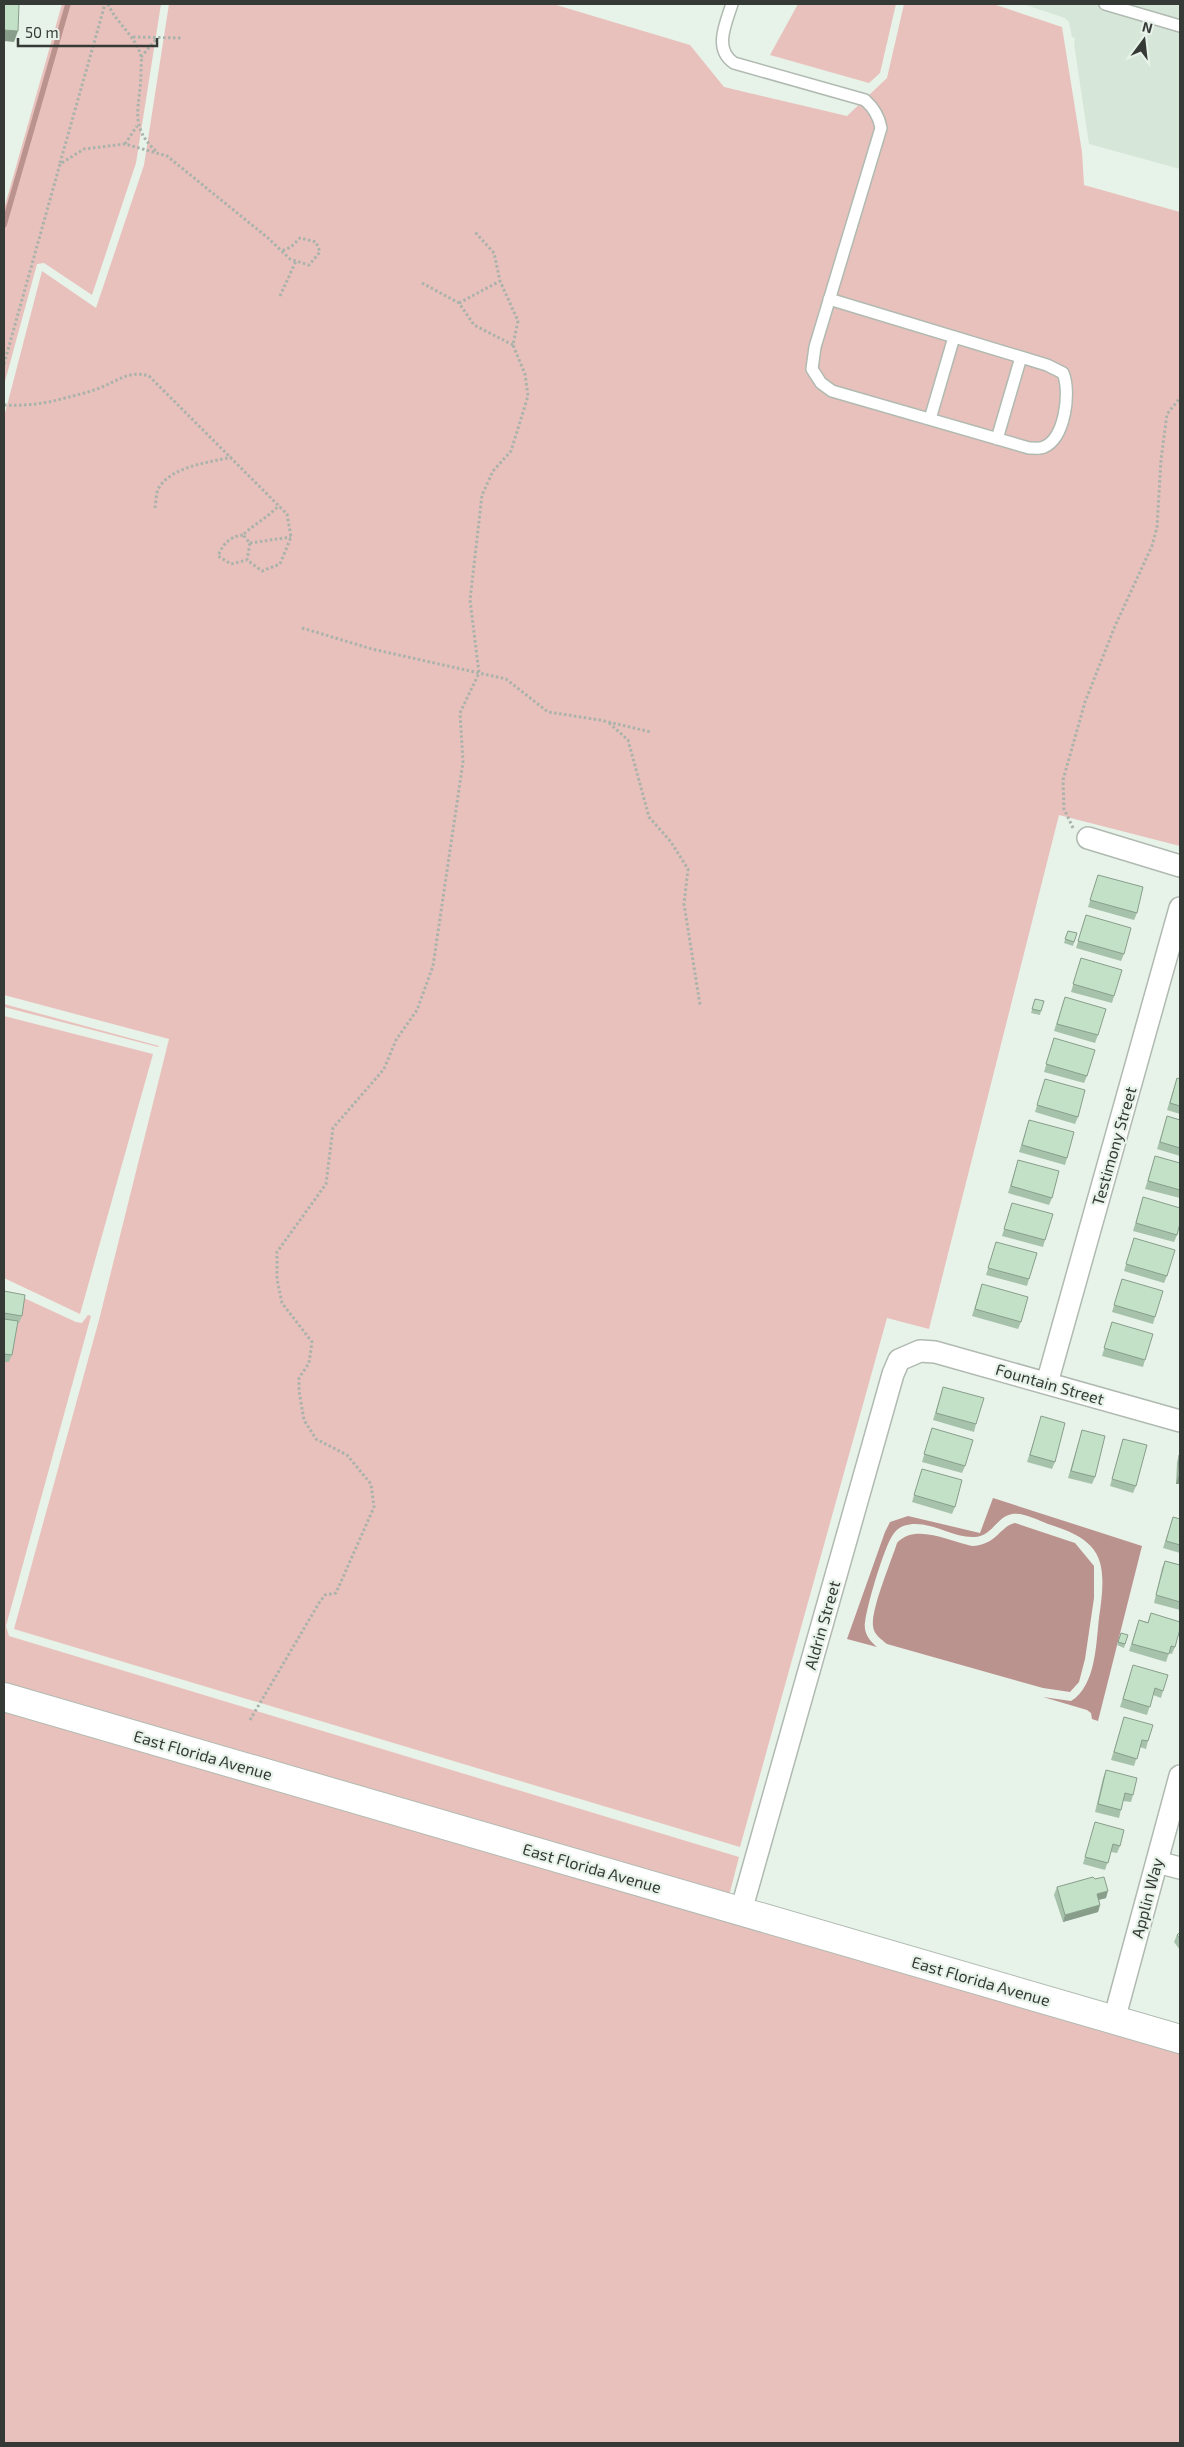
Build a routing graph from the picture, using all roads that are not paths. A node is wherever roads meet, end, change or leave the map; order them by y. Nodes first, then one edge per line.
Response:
1 (732, 4) edge
2 (1105, 4) edge
3 (1180, 26) edge
4 (829, 299) junction
5 (954, 337) junction
6 (1021, 357) junction
7 (930, 419) junction
8 (997, 438) junction
9 (1088, 838) road end
10 (1180, 866) edge
11 (1180, 908) edge
12 (920, 1351) joint
13 (1047, 1383) junction
14 (1180, 1421) edge
15 (4, 1697) edge
16 (1180, 1776) edge
17 (1157, 1862) junction
18 (1180, 1868) edge
19 (741, 1911) junction
20 (1114, 2020) junction
21 (1180, 2039) edge

1 - 4 lane
2 - 3 lane
4 - 5 lane
4 - 7 lane
5 - 6 lane
5 - 7 lane
6 - 8 lane
6 - 8 lane
7 - 8 lane
9 - 10 street
11 - 13 street, Testimony Street
12 - 13 street, Fountain Street
12 - 19 street, Aldrin Street
13 - 14 street, Fountain Street
15 - 19 street, East Florida Avenue
16 - 17 street, Applin Way
17 - 18 street
17 - 20 street, Applin Way
19 - 20 street, East Florida Avenue
20 - 21 street, East Florida Avenue

